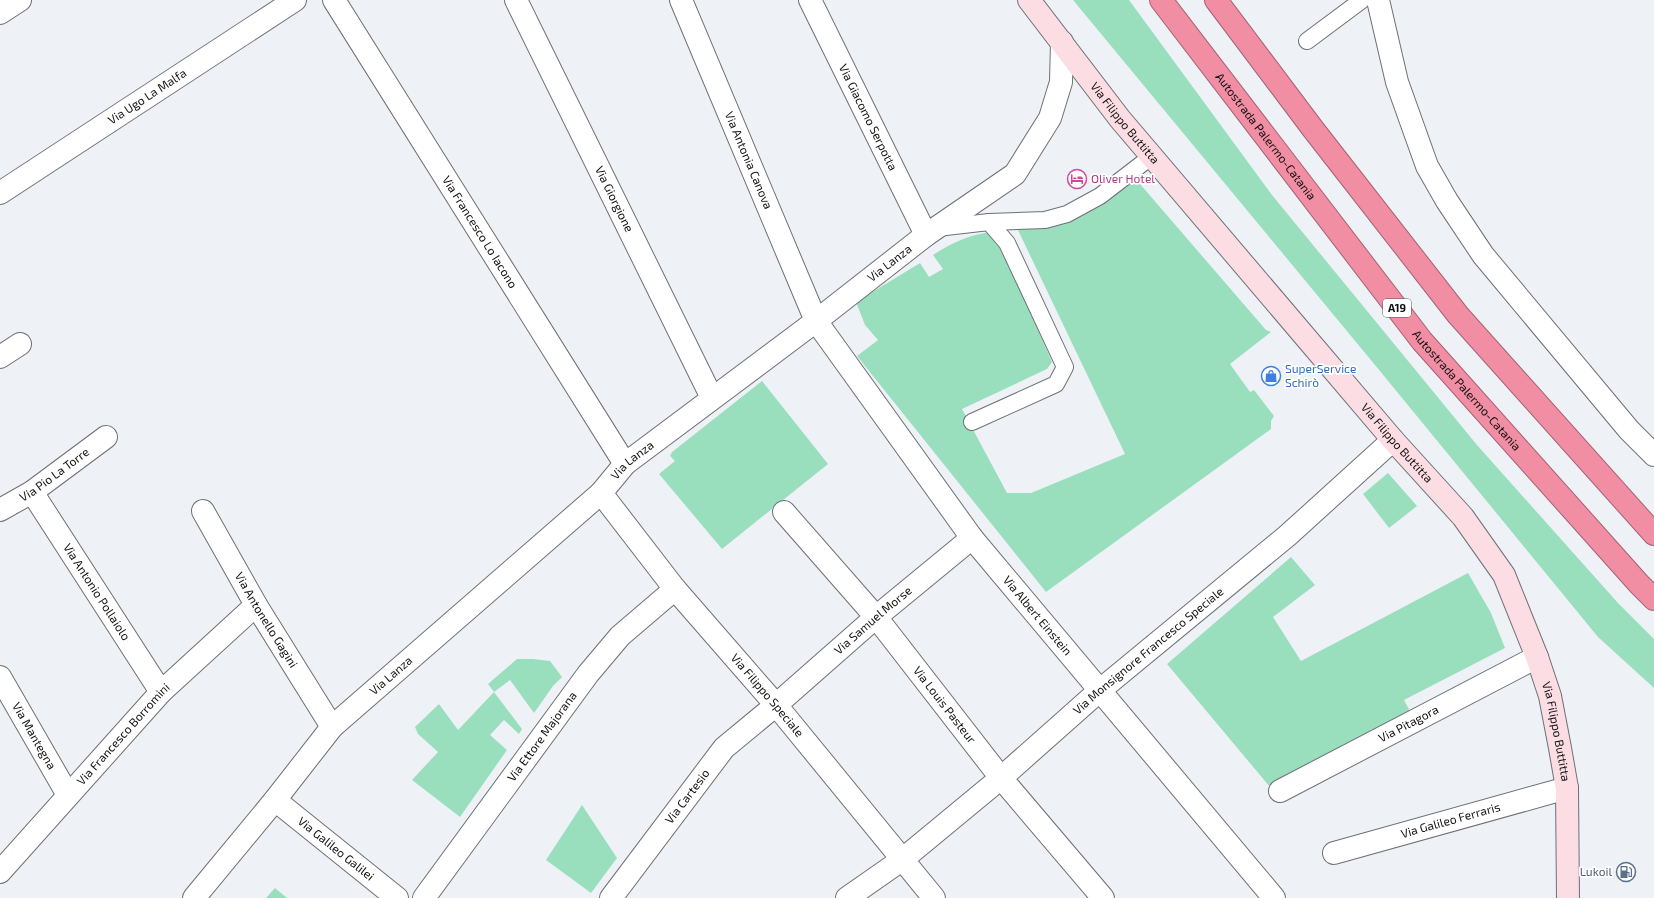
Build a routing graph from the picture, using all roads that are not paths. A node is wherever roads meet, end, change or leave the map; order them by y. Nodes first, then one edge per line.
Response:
1 (20, 0) edge
2 (295, 0) edge
3 (334, 0) edge
4 (516, 0) edge
5 (681, 0) edge
6 (810, 0) edge
7 (1029, 0) edge
8 (1161, 0) edge
9 (1216, 0) edge
10 (1362, 0) edge
11 (1378, 0) edge
12 (0, 13) edge
13 (1307, 41) dead end
14 (1062, 42) junction
15 (1152, 156) junction
16 (0, 193) edge
17 (989, 222) junction
18 (931, 232) junction
19 (816, 321) junction
20 (20, 344) dead end
21 (0, 357) edge
22 (712, 398) junction
23 (972, 422) dead end
24 (106, 437) dead end
25 (1393, 440) junction
26 (1654, 455) edge
27 (625, 464) junction
28 (32, 492) junction
29 (601, 493) junction
30 (0, 510) edge
31 (203, 511) dead end
32 (784, 512) dead end
33 (1654, 534) edge
34 (972, 538) junction
35 (675, 589) junction
36 (1654, 599) edge
37 (256, 605) junction
38 (876, 617) junction
39 (1538, 657) junction
40 (0, 677) edge
41 (1099, 691) junction
42 (161, 692) junction
43 (776, 705) junction
44 (332, 727) junction
45 (1001, 778) junction
46 (1567, 788) junction
47 (1280, 791) dead end
48 (68, 795) junction
49 (275, 800) junction
50 (1334, 852) dead end
51 (902, 859) junction
52 (0, 872) edge
53 (194, 898) edge
54 (397, 898) edge
55 (424, 898) edge
56 (611, 898) edge
57 (847, 898) edge
58 (934, 898) edge
59 (1103, 898) edge
60 (1274, 898) edge
61 (1568, 898) edge

1 - 12 street
2 - 16 street, Via Ugo La Malfa
3 - 27 street, Via Francesco Lo Iacono
4 - 22 street, Via Giorgione
5 - 19 street, Via Antonia Canova
6 - 18 street, Via Giacomo Serpotta
7 - 14 main road, Via Filippo Buttitta
8 - 36 highway, Autostrada Palermo-Catania / A19
9 - 33 highway
10 - 13 lane
11 - 26 street
14 - 15 main road, Via Filippo Buttitta
14 - 18 street, Via Lanza
15 - 17 lane
15 - 25 main road, Via Filippo Buttitta
17 - 18 lane
17 - 23 lane
18 - 19 street, Via Lanza
19 - 22 street, Via Lanza
19 - 34 street, Via Albert Einstein
20 - 21 street
22 - 27 street, Via Lanza
24 - 28 street, Via Pio La Torre
25 - 39 main road, Via Filippo Buttitta
25 - 41 street, Via Monsignore Francesco Speciale
27 - 29 street, Via Lanza
28 - 30 street, Via Pio La Torre
28 - 42 street, Via Antonio Pollaiolo
29 - 35 street, Via Filippo Speciale
29 - 44 street, Via Lanza
31 - 37 street, Via Antonello Gagini
32 - 38 street, Via Louis Pasteur
34 - 38 street, Via Samuel Morse
34 - 41 street, Via Albert Einstein
35 - 43 street, Via Filippo Speciale
35 - 55 street, Via Ettore Majorana
37 - 42 street, Via Francesco Borromini
37 - 44 street, Via Antonello Gagini
38 - 43 street, Via Samuel Morse
38 - 45 street, Via Louis Pasteur
39 - 46 main road, Via Filippo Buttitta
39 - 47 street, Via Pitagora
40 - 48 street, Via Mantegna
41 - 45 street, Via Monsignore Francesco Speciale
41 - 60 street, Via Albert Einstein
42 - 48 street, Via Francesco Borromini
43 - 51 street, Via Filippo Speciale
43 - 56 street, Via Cartesio
44 - 49 street, Via Lanza
45 - 51 street, Via Monsignore Francesco Speciale
45 - 59 street, Via Louis Pasteur
46 - 50 street, Via Galileo Ferraris
46 - 61 main road, Via Filippo Buttitta
48 - 52 street, Via Francesco Borromini
49 - 53 street, Via Lanza
49 - 54 street, Via Galileo Galilei
51 - 57 street, Via Monsignore Francesco Speciale
51 - 58 street, Via Filippo Speciale

